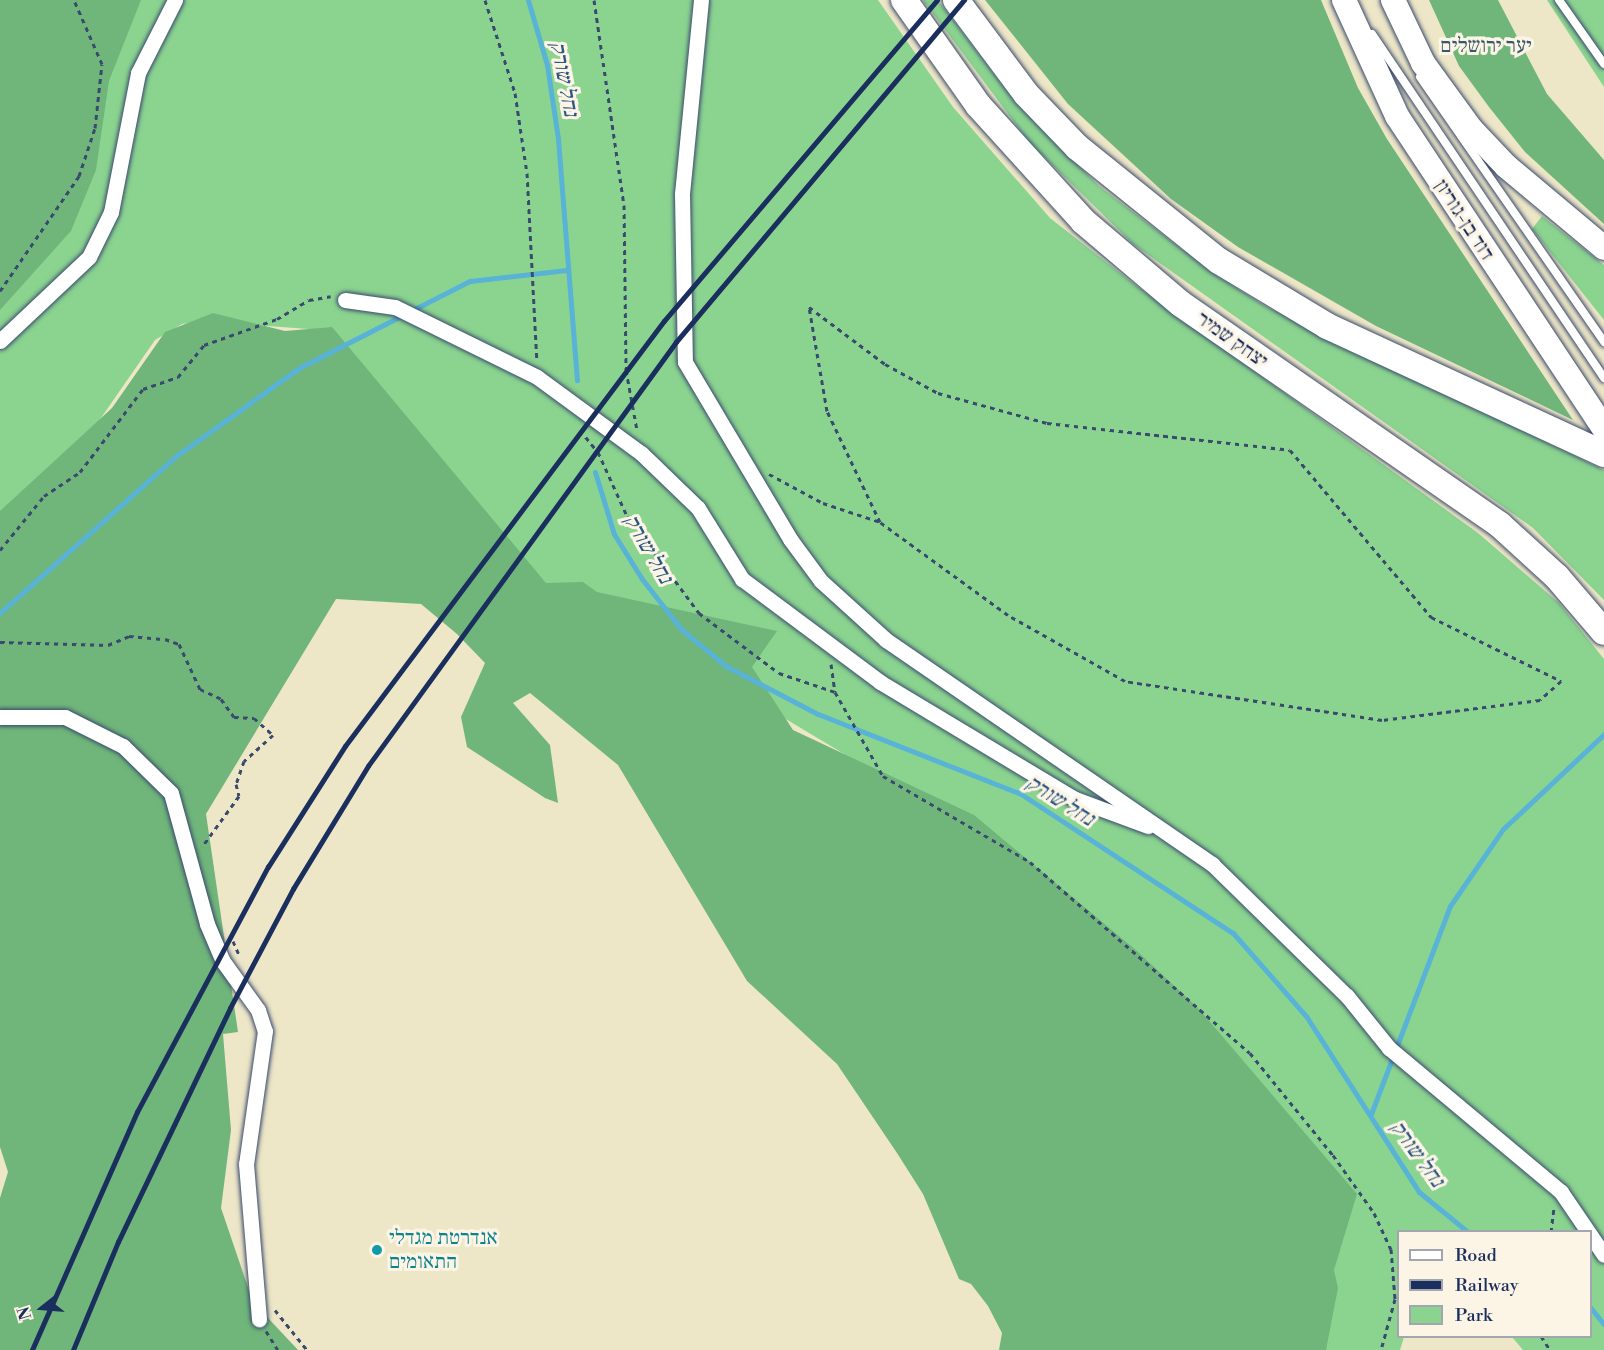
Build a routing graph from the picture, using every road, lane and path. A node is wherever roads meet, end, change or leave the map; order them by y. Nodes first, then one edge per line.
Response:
1 (74, 0) edge
2 (176, 0) edge
3 (594, 0) edge
4 (701, 0) edge
5 (904, 0) edge
6 (956, 0) edge
7 (1344, 0) edge
8 (1356, 0) edge
9 (1386, 0) edge
10 (1393, 0) edge
11 (1559, 0) edge
12 (1604, 64) edge
13 (1604, 248) edge
14 (0, 291) edge
15 (345, 300) joint
16 (0, 341) edge
17 (1604, 342) edge
18 (1604, 378) edge
19 (1604, 429) edge
20 (641, 453) junction
21 (1604, 454) edge
22 (752, 469) junction
23 (880, 522) junction
24 (0, 550) edge
25 (1604, 632) edge
26 (831, 644) junction
27 (835, 692) dead end
28 (0, 717) edge
29 (1174, 836) junction
30 (1587, 1230) edge
31 (1592, 1237) edge
32 (1604, 1255) edge
33 (259, 1319) dead end

1 - 14 path
2 - 16 street
3 - 20 path
4 - 22 street
5 - 25 highway, יצחק שמיר
6 - 21 highway
7 - 19 main road, דוד בן-גוריון
8 - 18 lane
9 - 17 lane
10 - 13 main road
11 - 12 lane
15 - 20 street
15 - 24 path
20 - 26 street
22 - 23 path
22 - 29 street
23 - 23 path
26 - 27 path
26 - 29 street
28 - 33 street
29 - 30 street
31 - 32 street

